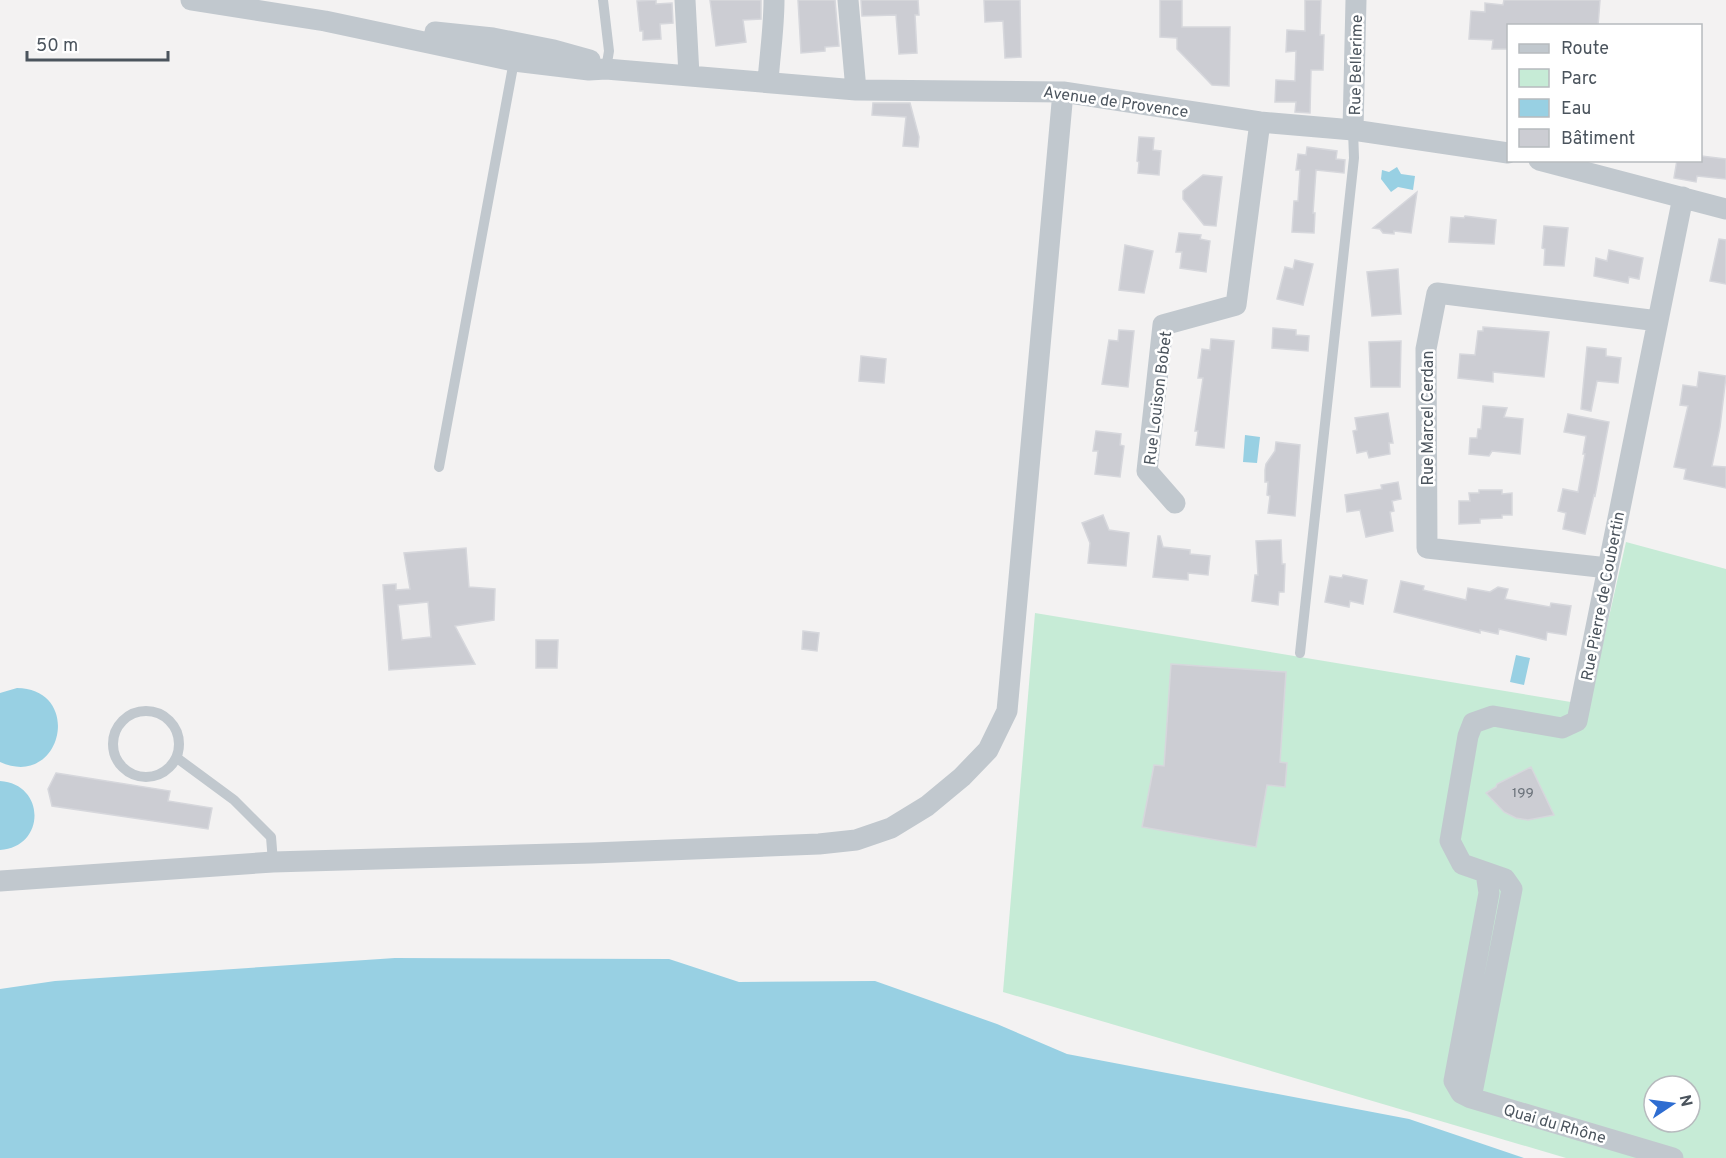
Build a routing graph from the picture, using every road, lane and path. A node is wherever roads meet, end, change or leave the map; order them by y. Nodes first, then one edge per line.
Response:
1 (190, 0) edge
2 (603, 0) edge
3 (685, 0) edge
4 (774, 0) edge
5 (848, 0) edge
6 (1356, 0) edge
7 (324, 10) edge
8 (374, 31) junction
9 (514, 61) junction
10 (610, 69) junction
11 (689, 75) junction
12 (768, 81) junction
13 (856, 90) junction
14 (1063, 92) junction
15 (1260, 122) junction
16 (1353, 130) junction
17 (1507, 153) edge
18 (1547, 162) edge
19 (1683, 197) junction
20 (1726, 209) edge
21 (1658, 321) junction
22 (439, 467) dead end
23 (1175, 503) dead end
24 (1608, 568) junction
25 (1300, 653) dead end
26 (177, 758) junction
27 (273, 862) junction
28 (0, 880) edge
29 (1471, 1098) joint
30 (1673, 1158) edge

1 - 7 street
2 - 10 lane
3 - 11 street
4 - 12 street
5 - 13 street
6 - 16 street, Rue Bellerime
7 - 8 street
8 - 9 street, Avenue de Provence
8 - 10 street
9 - 10 street, Avenue de Provence
9 - 22 lane
10 - 11 street, Avenue de Provence
11 - 12 street, Avenue de Provence
12 - 13 street, Avenue de Provence
13 - 14 street, Avenue de Provence
14 - 15 street, Avenue de Provence
14 - 27 street
15 - 16 street, Avenue de Provence
15 - 23 street, Rue Louison Bobet
16 - 17 street, Avenue de Provence
16 - 25 lane
18 - 19 street
19 - 20 street
19 - 21 street, Rue Pierre de Coubertin
21 - 24 street, Rue Pierre de Coubertin
21 - 24 street, Rue Marcel Cerdan
24 - 29 street, Rue Pierre de Coubertin
26 - 26 lane
26 - 27 lane
27 - 28 street
29 - 30 street, Quai du Rhône

